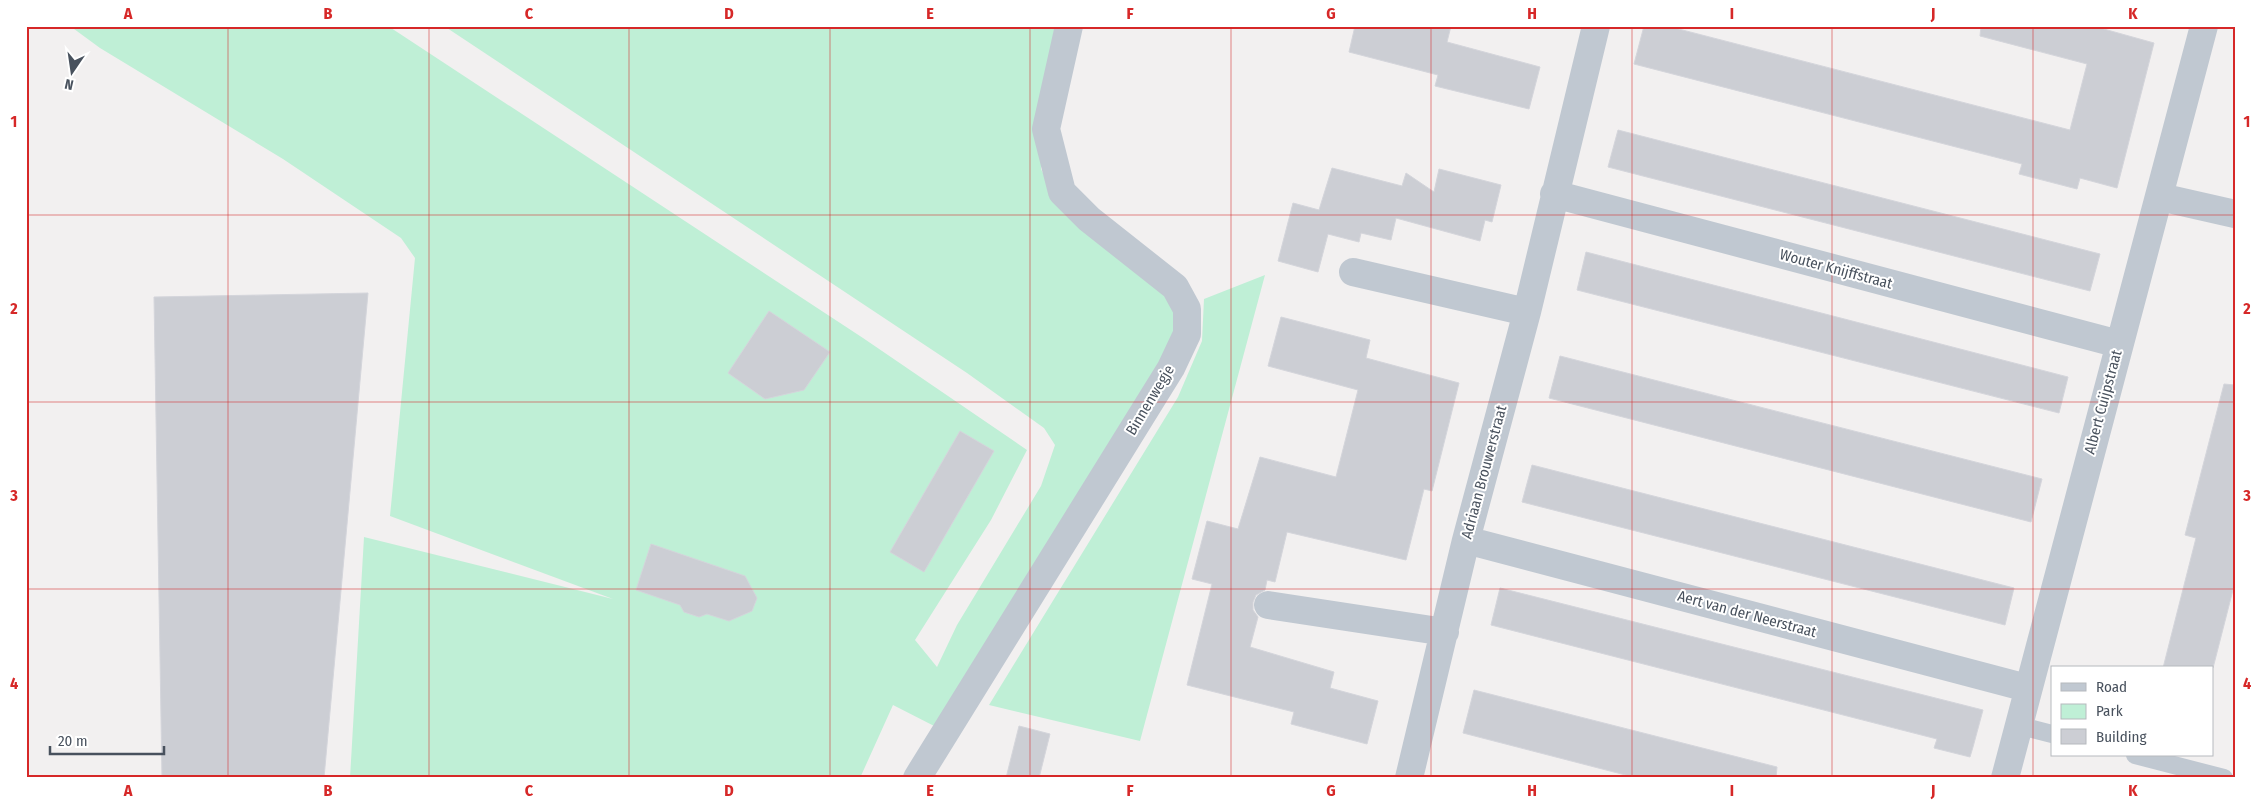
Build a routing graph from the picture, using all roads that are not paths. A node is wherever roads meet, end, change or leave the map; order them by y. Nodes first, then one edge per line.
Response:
1 (1068, 26) edge
2 (1596, 26) edge
3 (2204, 26) edge
4 (1554, 194) junction
5 (2160, 197) junction
6 (2235, 214) edge
7 (1353, 272) dead end
8 (1527, 312) junction
9 (2118, 344) junction
10 (1466, 540) junction
11 (1268, 605) dead end
12 (1445, 632) junction
13 (2027, 688) junction
14 (2018, 726) junction
15 (2051, 734) edge
16 (2139, 756) edge
17 (917, 778) edge
18 (1409, 778) edge
19 (2004, 778) edge
20 (2224, 778) edge

1 - 17 street, Binnenwegje
2 - 4 street, Adriaan Brouwerstraat
3 - 5 street, Albert Cuijpstraat
4 - 8 street, Adriaan Brouwerstraat
4 - 9 street, Wouter Knijffstraat
5 - 6 street
5 - 9 street, Albert Cuijpstraat
7 - 8 street
8 - 10 street, Adriaan Brouwerstraat
9 - 13 street, Albert Cuijpstraat
10 - 12 street, Adriaan Brouwerstraat
10 - 13 street, Aert van der Neerstraat
11 - 12 street
12 - 18 street, Adriaan Brouwerstraat
13 - 14 street, Albert Cuijpstraat
14 - 15 lane
14 - 19 street, Albert Cuijpstraat
16 - 20 lane

